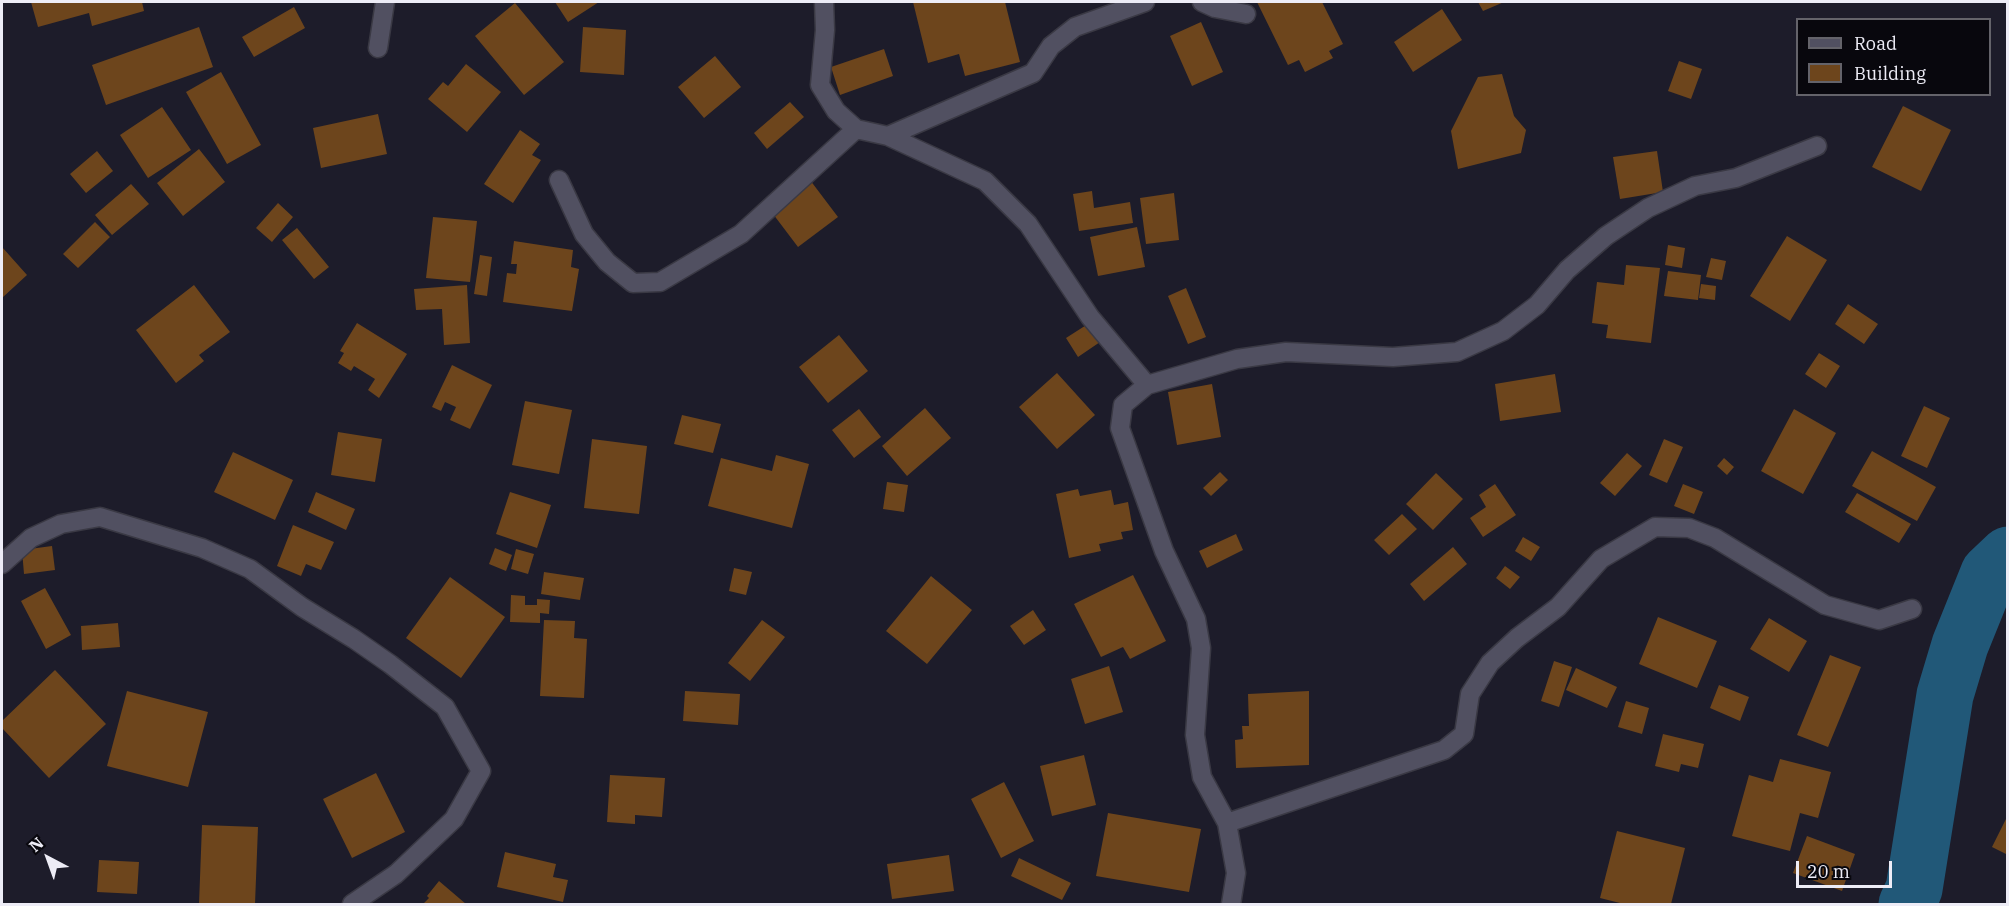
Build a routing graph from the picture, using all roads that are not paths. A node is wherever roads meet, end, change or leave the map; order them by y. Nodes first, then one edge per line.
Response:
1 (386, 2) edge
2 (824, 2) edge
3 (1145, 2) edge
4 (1202, 2) edge
5 (1246, 14) dead end
6 (378, 48) dead end
7 (856, 129) junction
8 (888, 136) junction
9 (1817, 146) dead end
10 (559, 180) dead end
11 (1147, 385) junction
12 (2, 564) edge
13 (1912, 609) dead end
14 (1227, 823) junction
15 (352, 904) edge
16 (1231, 904) edge

1 - 6 street
2 - 7 street
3 - 8 street
4 - 5 street
7 - 8 street
7 - 10 street
8 - 11 street
9 - 11 street
11 - 14 street
12 - 15 street
13 - 14 street
14 - 16 street

